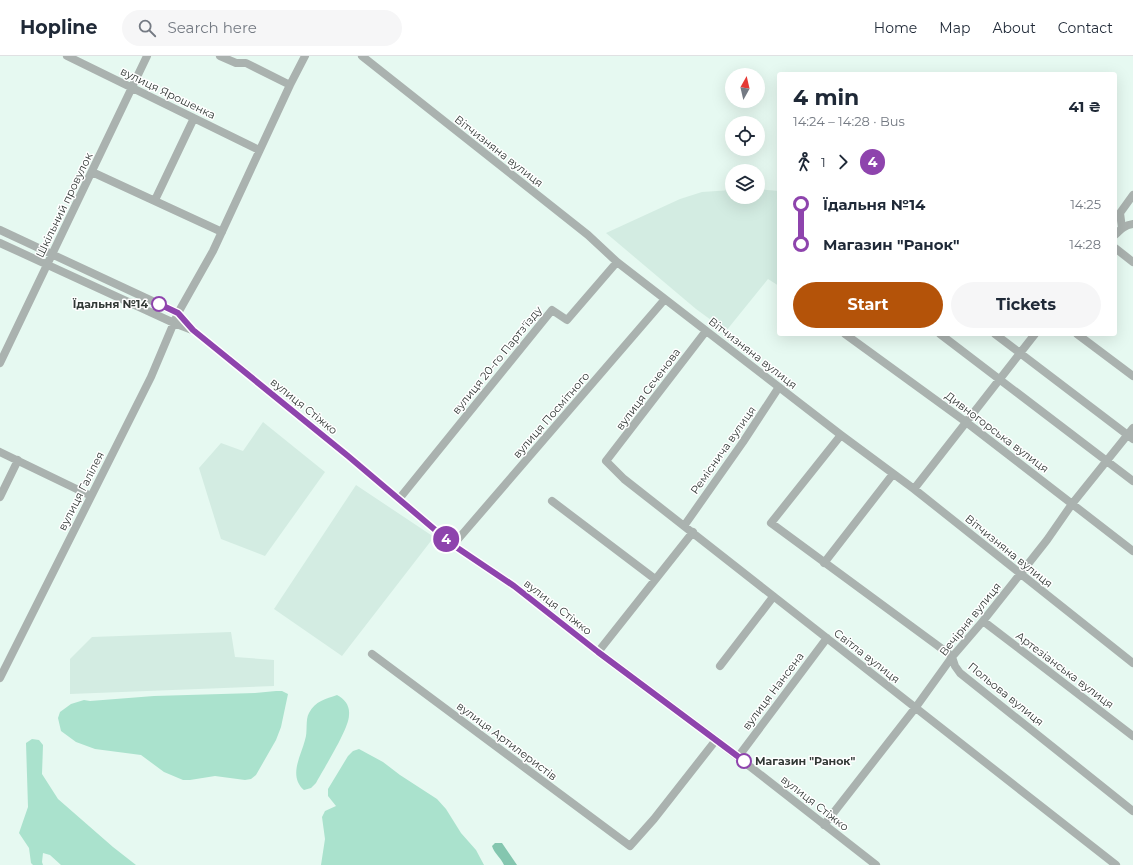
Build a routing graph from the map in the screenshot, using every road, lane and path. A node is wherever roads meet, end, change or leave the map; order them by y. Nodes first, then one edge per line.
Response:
1 (67, 56) edge
2 (147, 56) edge
3 (220, 56) edge
4 (304, 56) edge
5 (362, 56) edge
6 (244, 60) edge
7 (290, 85) junction
8 (133, 87) junction
9 (194, 118) junction
10 (260, 150) junction
11 (92, 172) junction
12 (1133, 195) edge
13 (155, 200) junction
14 (1133, 224) edge
15 (1122, 228) junction
16 (0, 230) edge
17 (222, 232) junction
18 (1117, 233) edge
19 (0, 243) edge
20 (1117, 250) edge
21 (53, 254) junction
22 (617, 262) junction
23 (1133, 262) edge
24 (48, 265) junction
25 (665, 299) junction
26 (178, 313) junction
27 (174, 323) junction
28 (193, 330) junction
29 (706, 331) junction
30 (848, 336) edge
31 (943, 336) edge
32 (998, 336) edge
33 (1033, 336) edge
34 (1080, 336) edge
35 (1020, 353) junction
36 (0, 363) edge
37 (1133, 376) edge
38 (1000, 379) junction
39 (779, 387) junction
40 (966, 422) junction
41 (1133, 428) edge
42 (841, 435) junction
43 (1130, 437) edge
44 (0, 452) edge
45 (18, 460) junction
46 (606, 461) joint
47 (1107, 461) junction
48 (893, 474) junction
49 (1133, 481) edge
50 (914, 489) junction
51 (91, 496) junction
52 (0, 497) edge
53 (399, 499) junction
54 (552, 500) dead end
55 (1072, 504) junction
56 (684, 526) junction
57 (693, 532) junction
58 (453, 545) junction
59 (1133, 551) edge
60 (824, 563) junction
61 (1020, 574) junction
62 (655, 579) junction
63 (773, 597) junction
64 (983, 622) junction
65 (827, 638) junction
66 (598, 652) junction
67 (372, 654) dead end
68 (952, 657) junction
69 (1133, 663) edge
70 (720, 666) dead end
71 (0, 675) edge
72 (0, 678) edge
73 (916, 707) junction
74 (1133, 736) edge
75 (716, 740) junction
76 (738, 757) junction
77 (1133, 811) edge
78 (824, 824) junction
79 (876, 865) edge
80 (1116, 865) edge

1 - 8 street, вулиця Ярошенка
2 - 8 street, Шкільний провулок
3 - 6 street
4 - 7 street, вулиця Галілея
5 - 22 street, Вітчизняна вулиця
6 - 7 street
7 - 10 street, вулиця Галілея
8 - 9 street, вулиця Ярошенка
8 - 11 street, Шкільний провулок
9 - 10 street, вулиця Ярошенка
9 - 13 street
10 - 17 street, вулиця Галілея
11 - 13 street
11 - 21 street, Шкільний провулок
12 - 15 street
13 - 17 street
14 - 15 street
15 - 18 street
16 - 21 street, вулиця Стіжко
17 - 26 street, вулиця Галілея
19 - 24 street, вулиця Стіжко
20 - 23 street
21 - 24 street, Шкільний провулок
21 - 26 street, вулиця Стіжко
22 - 25 street, Вітчизняна вулиця
22 - 53 street, вулиця 20-го Партз'їзду
24 - 27 street, вулиця Стіжко
24 - 36 street, Шкільний провулок
25 - 29 street, Вітчизняна вулиця
25 - 58 street, вулиця Посмітного
26 - 27 street, вулиця Галілея
26 - 28 street, вулиця Стіжко
27 - 28 street, вулиця Стіжко
27 - 51 street, вулиця Галілея
28 - 53 street, вулиця Стіжко
29 - 39 street, Вітчизняна вулиця
29 - 46 street, вулиця Сєченова
30 - 40 street, Дивногорська вулиця
31 - 38 street
32 - 35 street
33 - 35 street
34 - 37 street
35 - 38 street
35 - 43 street
38 - 40 street
38 - 47 street
39 - 42 street, Вітчизняна вулиця
39 - 56 street, Реміснича вулиця
40 - 50 street
40 - 55 street, Дивногорська вулиця
41 - 43 street, Вечірня вулиця
42 - 48 street, Вітчизняна вулиця
42 - 60 street, Польова вулиця
43 - 47 street, Вечірня вулиця
44 - 45 street
45 - 51 street
45 - 52 street
46 - 56 street, Світла вулиця
47 - 49 street
47 - 55 street, Вечірня вулиця
48 - 50 street, Вітчизняна вулиця
48 - 60 street
50 - 61 street, Вітчизняна вулиця
51 - 71 street, вулиця Галілея
53 - 58 street, вулиця Стіжко
54 - 62 street
55 - 59 street, Дивногорська вулиця
55 - 61 street, Вечірня вулиця
56 - 57 street, Світла вулиця
57 - 62 street
57 - 63 street, Світла вулиця
58 - 66 street, вулиця Стіжко
60 - 68 street, Польова вулиця
61 - 64 street, Вечірня вулиця
61 - 69 street, Вітчизняна вулиця
62 - 66 street
63 - 65 street, Світла вулиця
63 - 70 street
64 - 68 street, Вечірня вулиця
64 - 74 street, Артезіанська вулиця
65 - 73 street, Світла вулиця
65 - 76 street, вулиця Нансена
66 - 75 street, вулиця Стіжко
67 - 75 street, вулиця Артилеристів
68 - 73 street, Вечірня вулиця
68 - 77 street, Польова вулиця
71 - 72 street, вулиця Галілея
73 - 78 street, Вечірня вулиця
73 - 80 street, Світла вулиця
75 - 76 street, вулиця Стіжко
76 - 78 street, вулиця Стіжко
78 - 79 street, вулиця Стіжко

